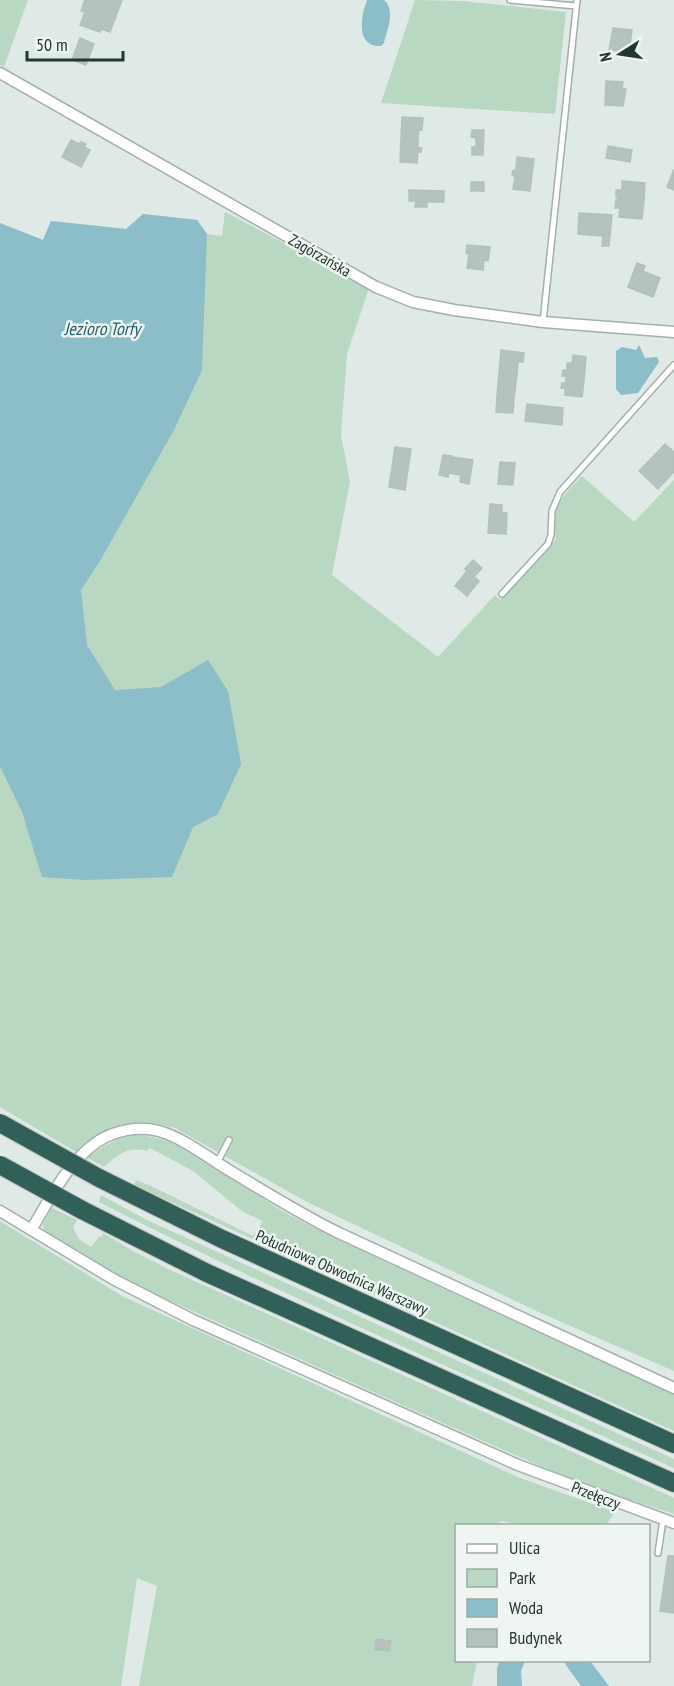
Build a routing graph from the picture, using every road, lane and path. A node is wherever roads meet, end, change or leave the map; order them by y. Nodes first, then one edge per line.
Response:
1 (510, 0) edge
2 (577, 3) edge
3 (0, 72) edge
4 (543, 322) junction
5 (674, 332) edge
6 (674, 365) edge
7 (502, 594) dead end
8 (0, 1124) edge
9 (229, 1140) dead end
10 (217, 1163) junction
11 (0, 1165) edge
12 (0, 1211) edge
13 (31, 1230) junction
14 (674, 1388) edge
15 (674, 1444) edge
16 (674, 1483) edge
17 (668, 1522) edge
18 (657, 1553) dead end

1 - 2 lane
2 - 4 lane
3 - 4 street, Zagórzańska
4 - 5 street, Zagórzańska
6 - 7 lane
8 - 15 highway, Południowa Obwodnica Warszawy, bridge
9 - 10 lane
10 - 13 street
10 - 14 street
11 - 16 highway, bridge
12 - 13 street, Przełęczy
13 - 17 street, Przełęczy
17 - 18 lane

